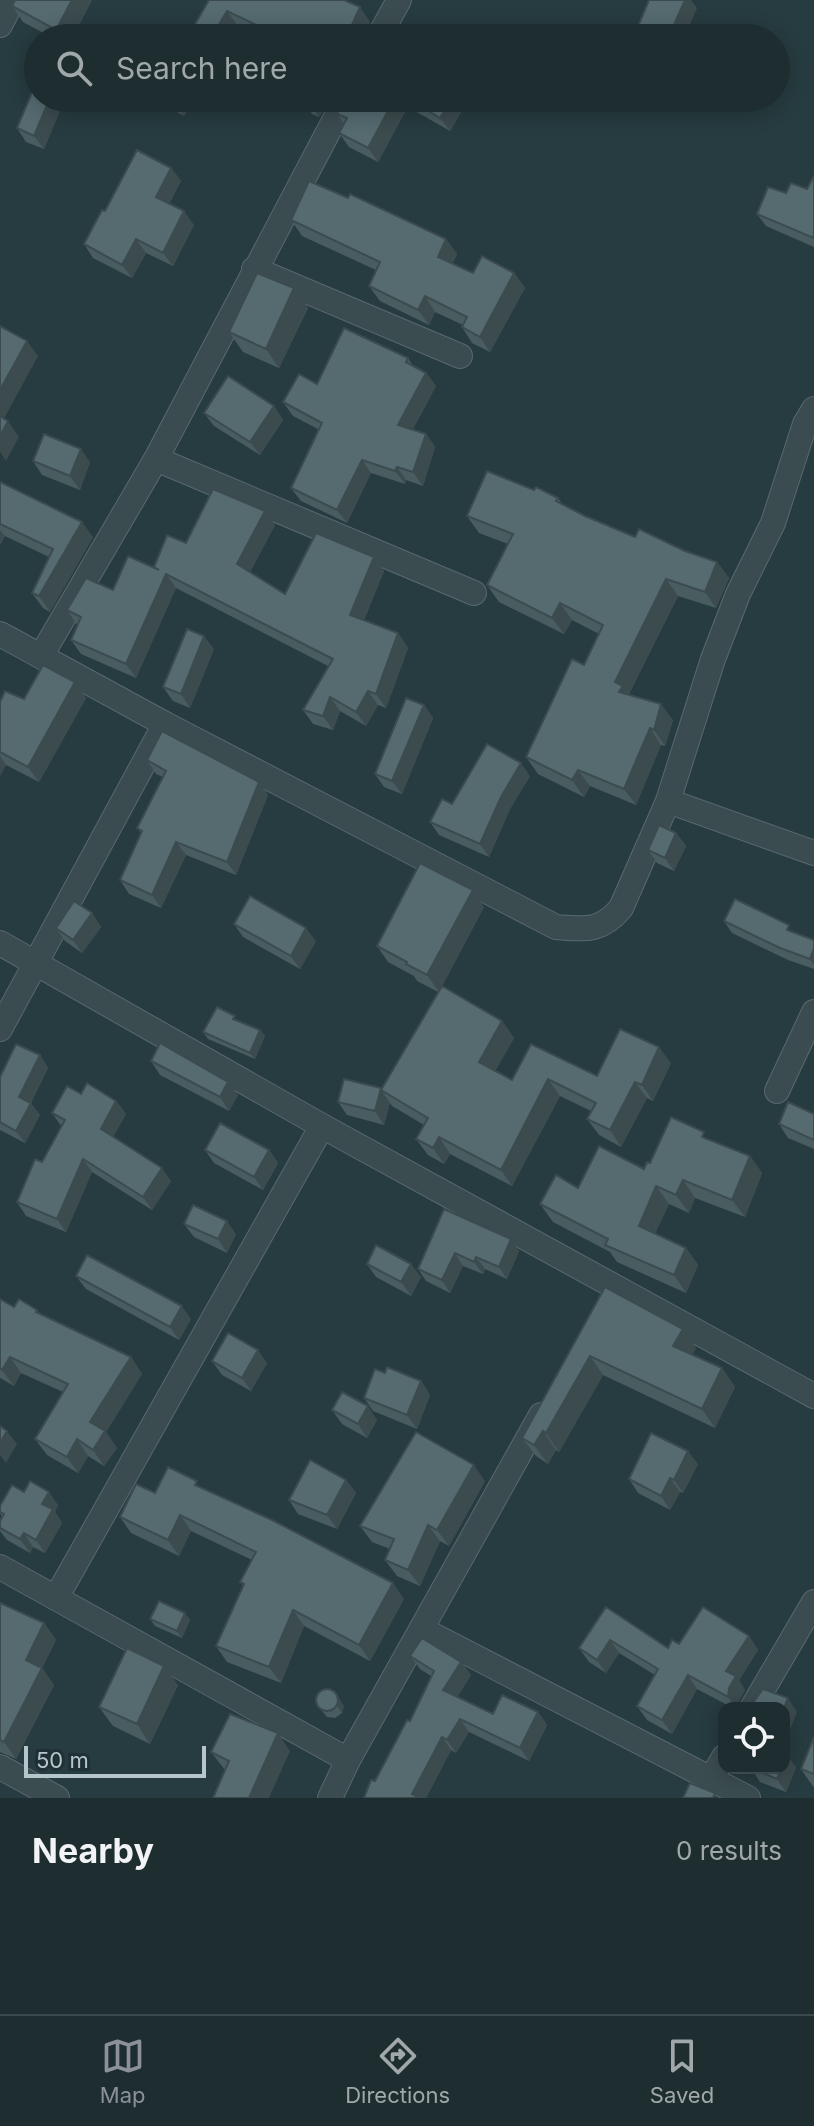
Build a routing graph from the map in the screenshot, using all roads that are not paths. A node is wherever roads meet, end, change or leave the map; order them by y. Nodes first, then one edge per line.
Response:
1 (13, 0) edge
2 (399, 0) edge
3 (386, 24) edge
4 (0, 25) edge
5 (338, 112) edge
6 (254, 269) junction
7 (460, 356) dead end
8 (814, 409) edge
9 (156, 459) junction
10 (474, 593) dead end
11 (0, 634) edge
12 (41, 656) junction
13 (165, 724) junction
14 (668, 801) junction
15 (814, 853) edge
16 (0, 943) edge
17 (36, 962) junction
18 (814, 1012) edge
19 (0, 1029) edge
20 (777, 1091) dead end
21 (322, 1126) junction
22 (552, 1396) edge
23 (814, 1396) edge
24 (0, 1567) edge
25 (56, 1598) junction
26 (814, 1602) edge
27 (423, 1630) junction
28 (756, 1702) edge
29 (348, 1760) junction
30 (0, 1767) edge
31 (718, 1767) edge
32 (711, 1779) junction
33 (57, 1798) edge
34 (330, 1798) edge
35 (748, 1798) edge

1 - 4 street
2 - 3 street
5 - 6 street
6 - 7 street
6 - 9 street
8 - 14 street
9 - 10 street
9 - 12 street
11 - 12 street
12 - 13 street
13 - 14 street
13 - 17 street
14 - 15 street
16 - 17 street
17 - 19 street
17 - 21 street
18 - 20 street
21 - 23 street
21 - 25 street
22 - 27 street
24 - 25 street
25 - 29 street
26 - 28 street
27 - 29 street
27 - 32 street
29 - 34 street
30 - 33 street
31 - 32 street
32 - 35 street

